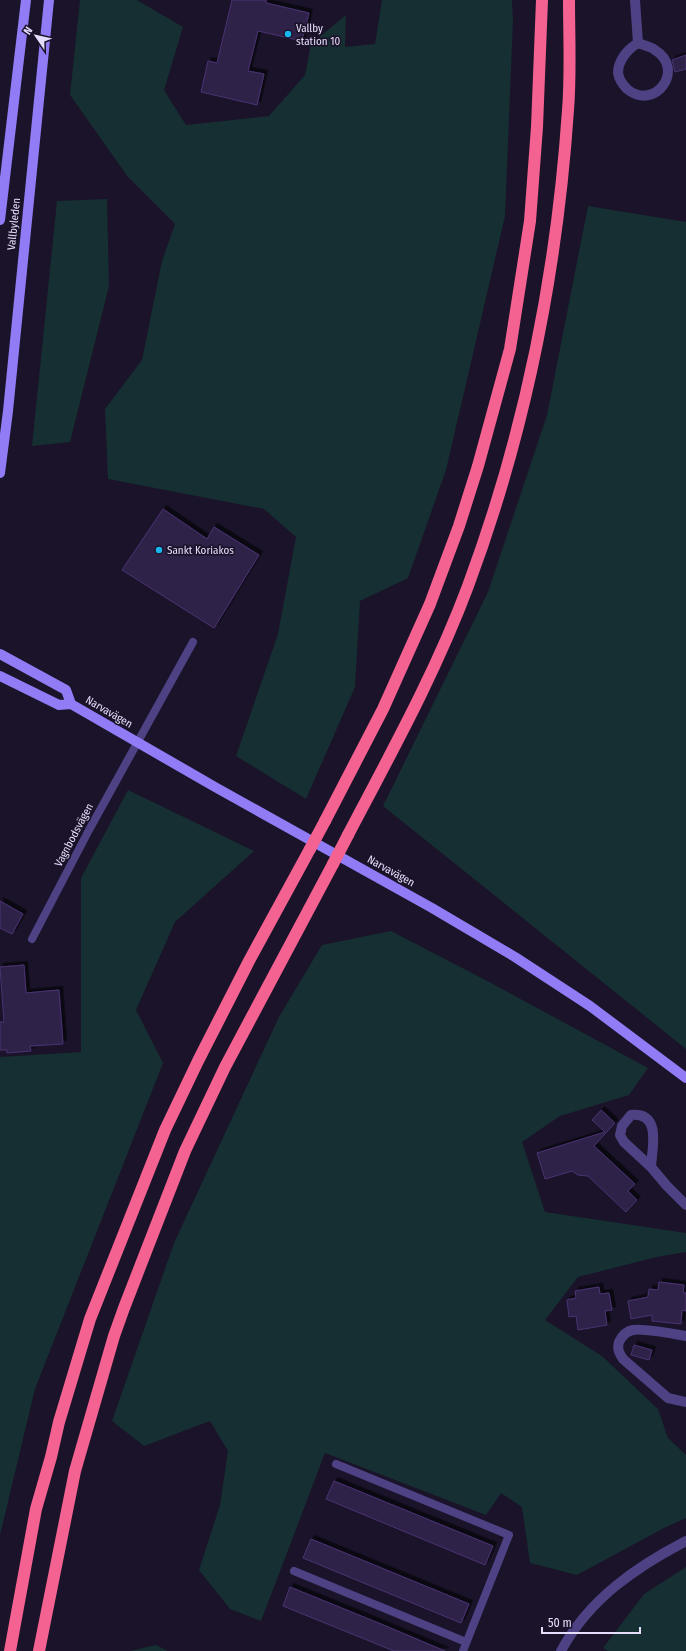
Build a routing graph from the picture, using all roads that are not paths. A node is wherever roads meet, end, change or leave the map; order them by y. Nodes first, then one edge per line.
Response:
1 (26, 0) edge
2 (49, 0) edge
3 (542, 0) edge
4 (570, 0) edge
5 (635, 0) edge
6 (638, 43) junction
7 (0, 220) edge
8 (4, 411) edge
9 (0, 474) edge
10 (193, 642) dead end
11 (0, 654) edge
12 (2, 678) edge
13 (71, 704) junction
14 (137, 742) junction
15 (32, 939) dead end
16 (686, 1078) edge
17 (651, 1167) junction
18 (686, 1205) edge
19 (686, 1336) edge
20 (686, 1402) edge
21 (336, 1464) dead end
22 (686, 1541) edge
23 (294, 1571) dead end
24 (466, 1642) junction
25 (10, 1651) edge
26 (39, 1651) edge
27 (463, 1651) edge
28 (561, 1651) edge

1 - 7 main road, Vallbyleden
2 - 8 main road, Vallbyleden
3 - 25 highway, bridge
4 - 26 highway, bridge
5 - 6 street
6 - 6 street
8 - 9 main road, Vallbyleden
10 - 14 lane, Vagnbodsvägen
11 - 13 main road, Narvavägen
12 - 13 main road, Narvavägen
13 - 14 main road, Narvavägen
14 - 15 lane, Vagnbodsvägen
14 - 16 main road, Narvavägen
17 - 17 street
17 - 18 street
19 - 20 street
21 - 24 lane
22 - 28 street
23 - 24 lane
24 - 27 lane

